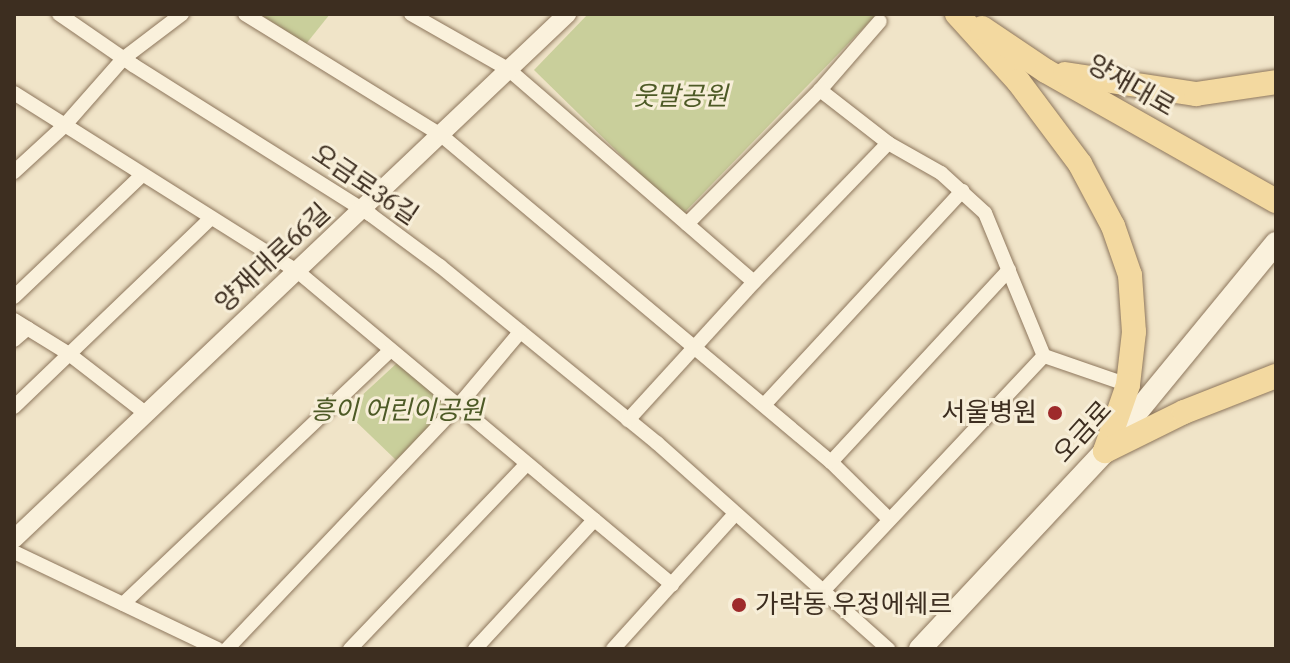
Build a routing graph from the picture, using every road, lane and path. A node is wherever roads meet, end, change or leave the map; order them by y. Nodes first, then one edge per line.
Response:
1 (59, 14) edge
2 (182, 14) edge
3 (245, 14) edge
4 (411, 14) edge
5 (567, 14) edge
6 (959, 14) edge
7 (880, 21) dead end
8 (124, 58) junction
9 (508, 69) junction
10 (1046, 71) junction
11 (1276, 82) edge
12 (820, 90) junction
13 (14, 93) edge
14 (64, 126) junction
15 (441, 135) junction
16 (888, 143) junction
17 (14, 172) edge
18 (142, 175) junction
19 (962, 191) junction
20 (1276, 201) edge
21 (364, 210) junction
22 (211, 218) junction
23 (687, 224) junction
24 (1276, 243) edge
25 (1009, 270) junction
26 (297, 271) junction
27 (754, 282) junction
28 (14, 297) edge
29 (14, 320) edge
30 (28, 328) junction
31 (520, 332) junction
32 (14, 340) edge
33 (695, 347) junction
34 (391, 350) junction
35 (69, 354) junction
36 (1044, 356) junction
37 (1276, 376) edge
38 (1128, 385) junction
39 (764, 405) junction
40 (458, 406) junction
41 (14, 407) edge
42 (144, 412) junction
43 (628, 420) junction
44 (1105, 451) junction
45 (831, 462) junction
46 (527, 464) junction
47 (735, 514) junction
48 (889, 519) junction
49 (594, 520) junction
50 (14, 539) edge
51 (14, 552) edge
52 (672, 585) junction
53 (824, 590) junction
54 (123, 604) junction
55 (217, 649) edge
56 (227, 649) edge
57 (350, 649) edge
58 (475, 649) edge
59 (613, 649) edge
60 (888, 649) edge
61 (920, 649) edge

1 - 8 street, 오금로36길
2 - 8 street
3 - 15 street
4 - 9 street
5 - 9 street, 양재대로66길
6 - 10 main road, 양재대로
6 - 38 main road
7 - 12 street
8 - 14 street
8 - 21 street, 오금로36길
9 - 15 street, 양재대로66길
9 - 23 street
10 - 11 main road
10 - 20 main road, 양재대로
12 - 16 street
12 - 23 street
13 - 14 street
14 - 17 street
14 - 18 street
15 - 21 street, 양재대로66길
15 - 33 street
16 - 19 street
16 - 27 street
18 - 22 street
18 - 28 street
19 - 25 street
19 - 39 street
21 - 26 street, 양재대로66길
21 - 31 street, 오금로36길
22 - 26 street
22 - 35 street
23 - 27 street
24 - 44 main road, 오금로
25 - 36 street
25 - 45 street
26 - 34 street
26 - 42 street, 양재대로66길
27 - 33 street
29 - 30 street
30 - 32 street
30 - 35 street
31 - 40 street
31 - 43 street, 오금로36길
33 - 39 street
33 - 43 street
34 - 40 street
34 - 54 street
35 - 41 street
35 - 42 street
36 - 38 street
36 - 48 street
37 - 44 main road
38 - 44 main road
39 - 45 street
40 - 46 street
40 - 56 street
42 - 50 street, 양재대로66길
43 - 47 street, 오금로36길
44 - 61 main road, 오금로
45 - 48 street
46 - 49 street
46 - 57 street
47 - 52 street
47 - 53 street, 오금로36길
48 - 53 street
49 - 52 street
49 - 58 street
51 - 54 street
52 - 59 street
53 - 60 street, 오금로36길
54 - 55 street

